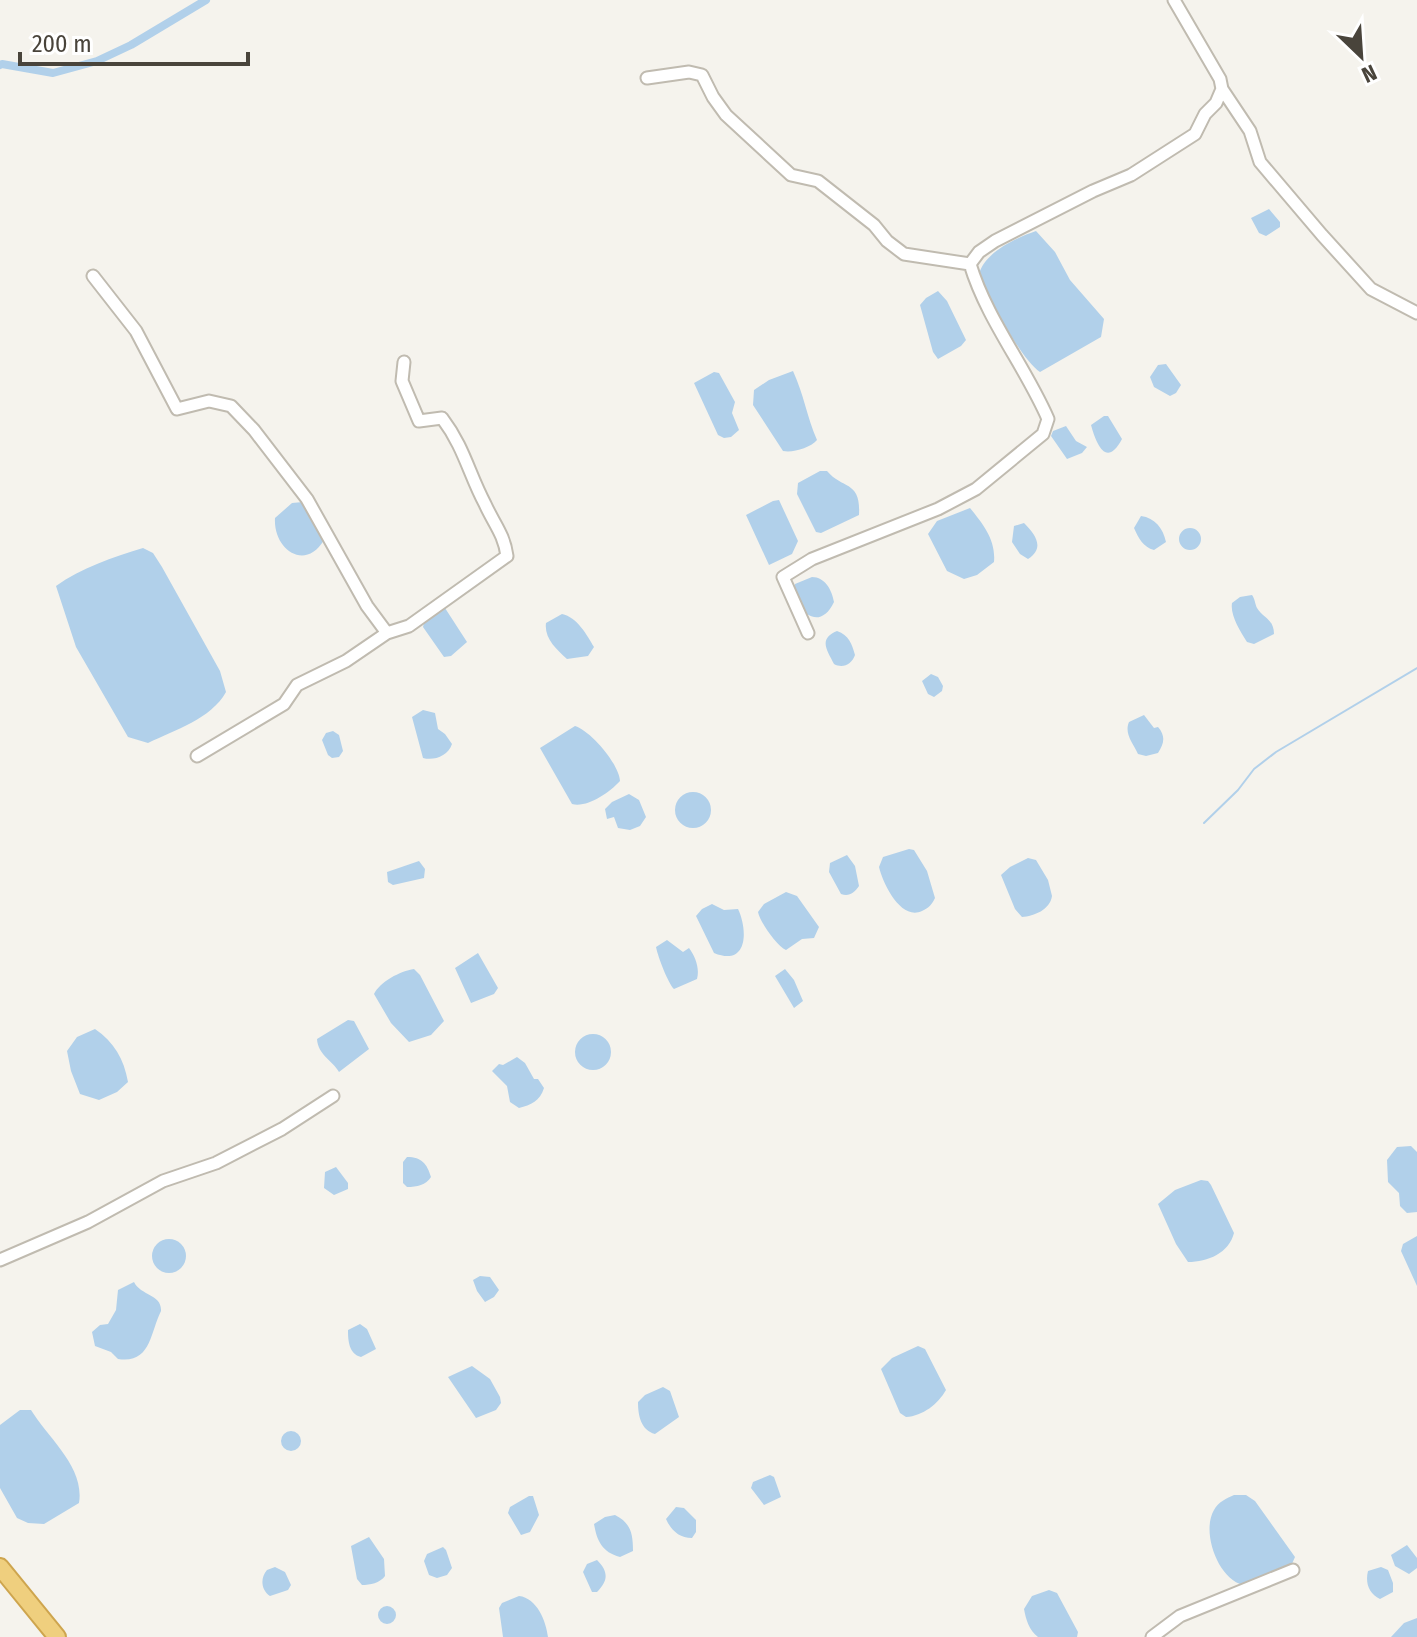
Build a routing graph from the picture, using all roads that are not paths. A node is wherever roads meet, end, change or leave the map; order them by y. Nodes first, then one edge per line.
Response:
1 (1174, 0) edge
2 (647, 78) dead end
3 (1222, 89) junction
4 (970, 264) junction
5 (93, 276) dead end
6 (1417, 313) edge
7 (404, 362) dead end
8 (387, 633) junction
9 (808, 633) dead end
10 (197, 756) dead end
11 (333, 1096) dead end
12 (0, 1260) edge
13 (0, 1567) edge
14 (1293, 1570) dead end
15 (57, 1637) edge
16 (1152, 1637) edge

1 - 3 street
2 - 4 street
3 - 4 street
3 - 6 street
4 - 9 street
5 - 8 street
7 - 8 street
8 - 10 street
11 - 12 street
13 - 15 highway
14 - 16 street

